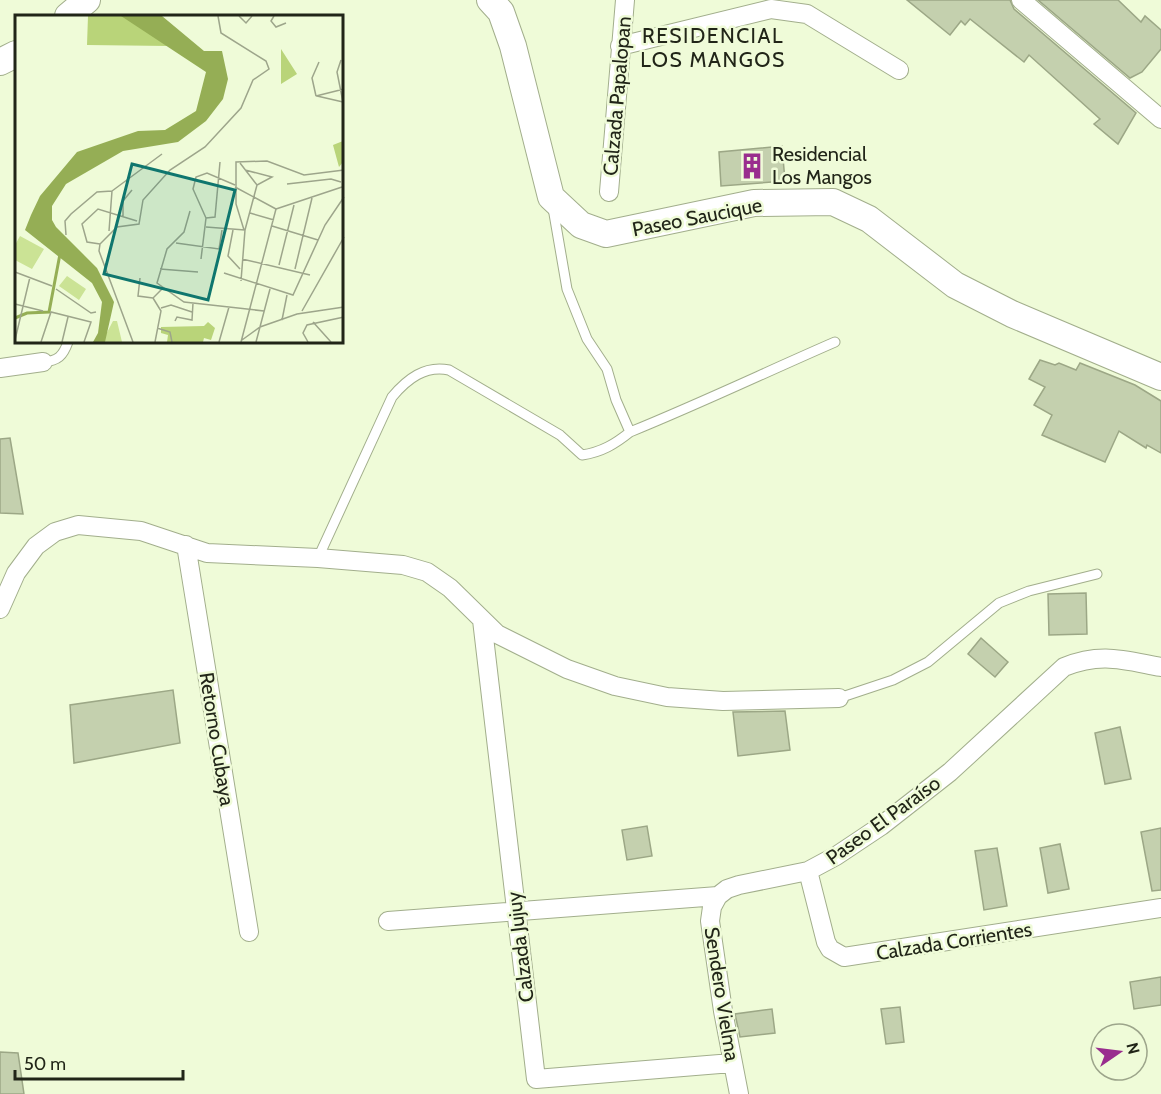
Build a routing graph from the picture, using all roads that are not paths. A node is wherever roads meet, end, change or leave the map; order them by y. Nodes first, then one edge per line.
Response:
1 (87, 0) edge
2 (490, 0) edge
3 (625, 0) edge
4 (1021, 0) edge
5 (69, 15) edge
6 (620, 46) junction
7 (15, 54) edge
8 (0, 62) edge
9 (899, 70) dead end
10 (1161, 119) edge
11 (609, 192) dead end
12 (551, 197) junction
13 (835, 342) dead end
14 (67, 344) edge
15 (43, 362) joint
16 (0, 368) edge
17 (1161, 377) edge
18 (630, 432) junction
19 (186, 545) junction
20 (318, 558) junction
21 (1097, 574) dead end
22 (0, 609) edge
23 (482, 620) junction
24 (1161, 667) edge
25 (839, 698) joint
26 (808, 871) junction
27 (718, 896) junction
28 (1161, 908) edge
29 (516, 911) junction
30 (388, 921) dead end
31 (249, 932) dead end
32 (732, 1063) junction
33 (739, 1094) edge

1 - 5 street
2 - 12 street
3 - 6 street, Calzada Papalopan
4 - 10 street
6 - 9 street
6 - 11 street, Calzada Papalopan
7 - 8 street
12 - 17 street, Paseo Saucique
12 - 18 lane
13 - 18 lane
14 - 15 lane
15 - 16 street
18 - 20 lane
19 - 20 street
19 - 22 street
19 - 31 street, Retorno Cubaya
20 - 23 street
21 - 25 lane
23 - 25 street
23 - 29 street, Calzada Jujuy
24 - 26 street, Paseo El Paraíso
26 - 27 street, Paseo El Paraíso
26 - 28 street, Calzada Corrientes
27 - 29 street, Paseo El Paraíso
27 - 32 street, Sendero Vielma
29 - 30 street, Paseo El Paraíso
29 - 32 street, Calzada Jujuy
32 - 33 street, Sendero Vielma

